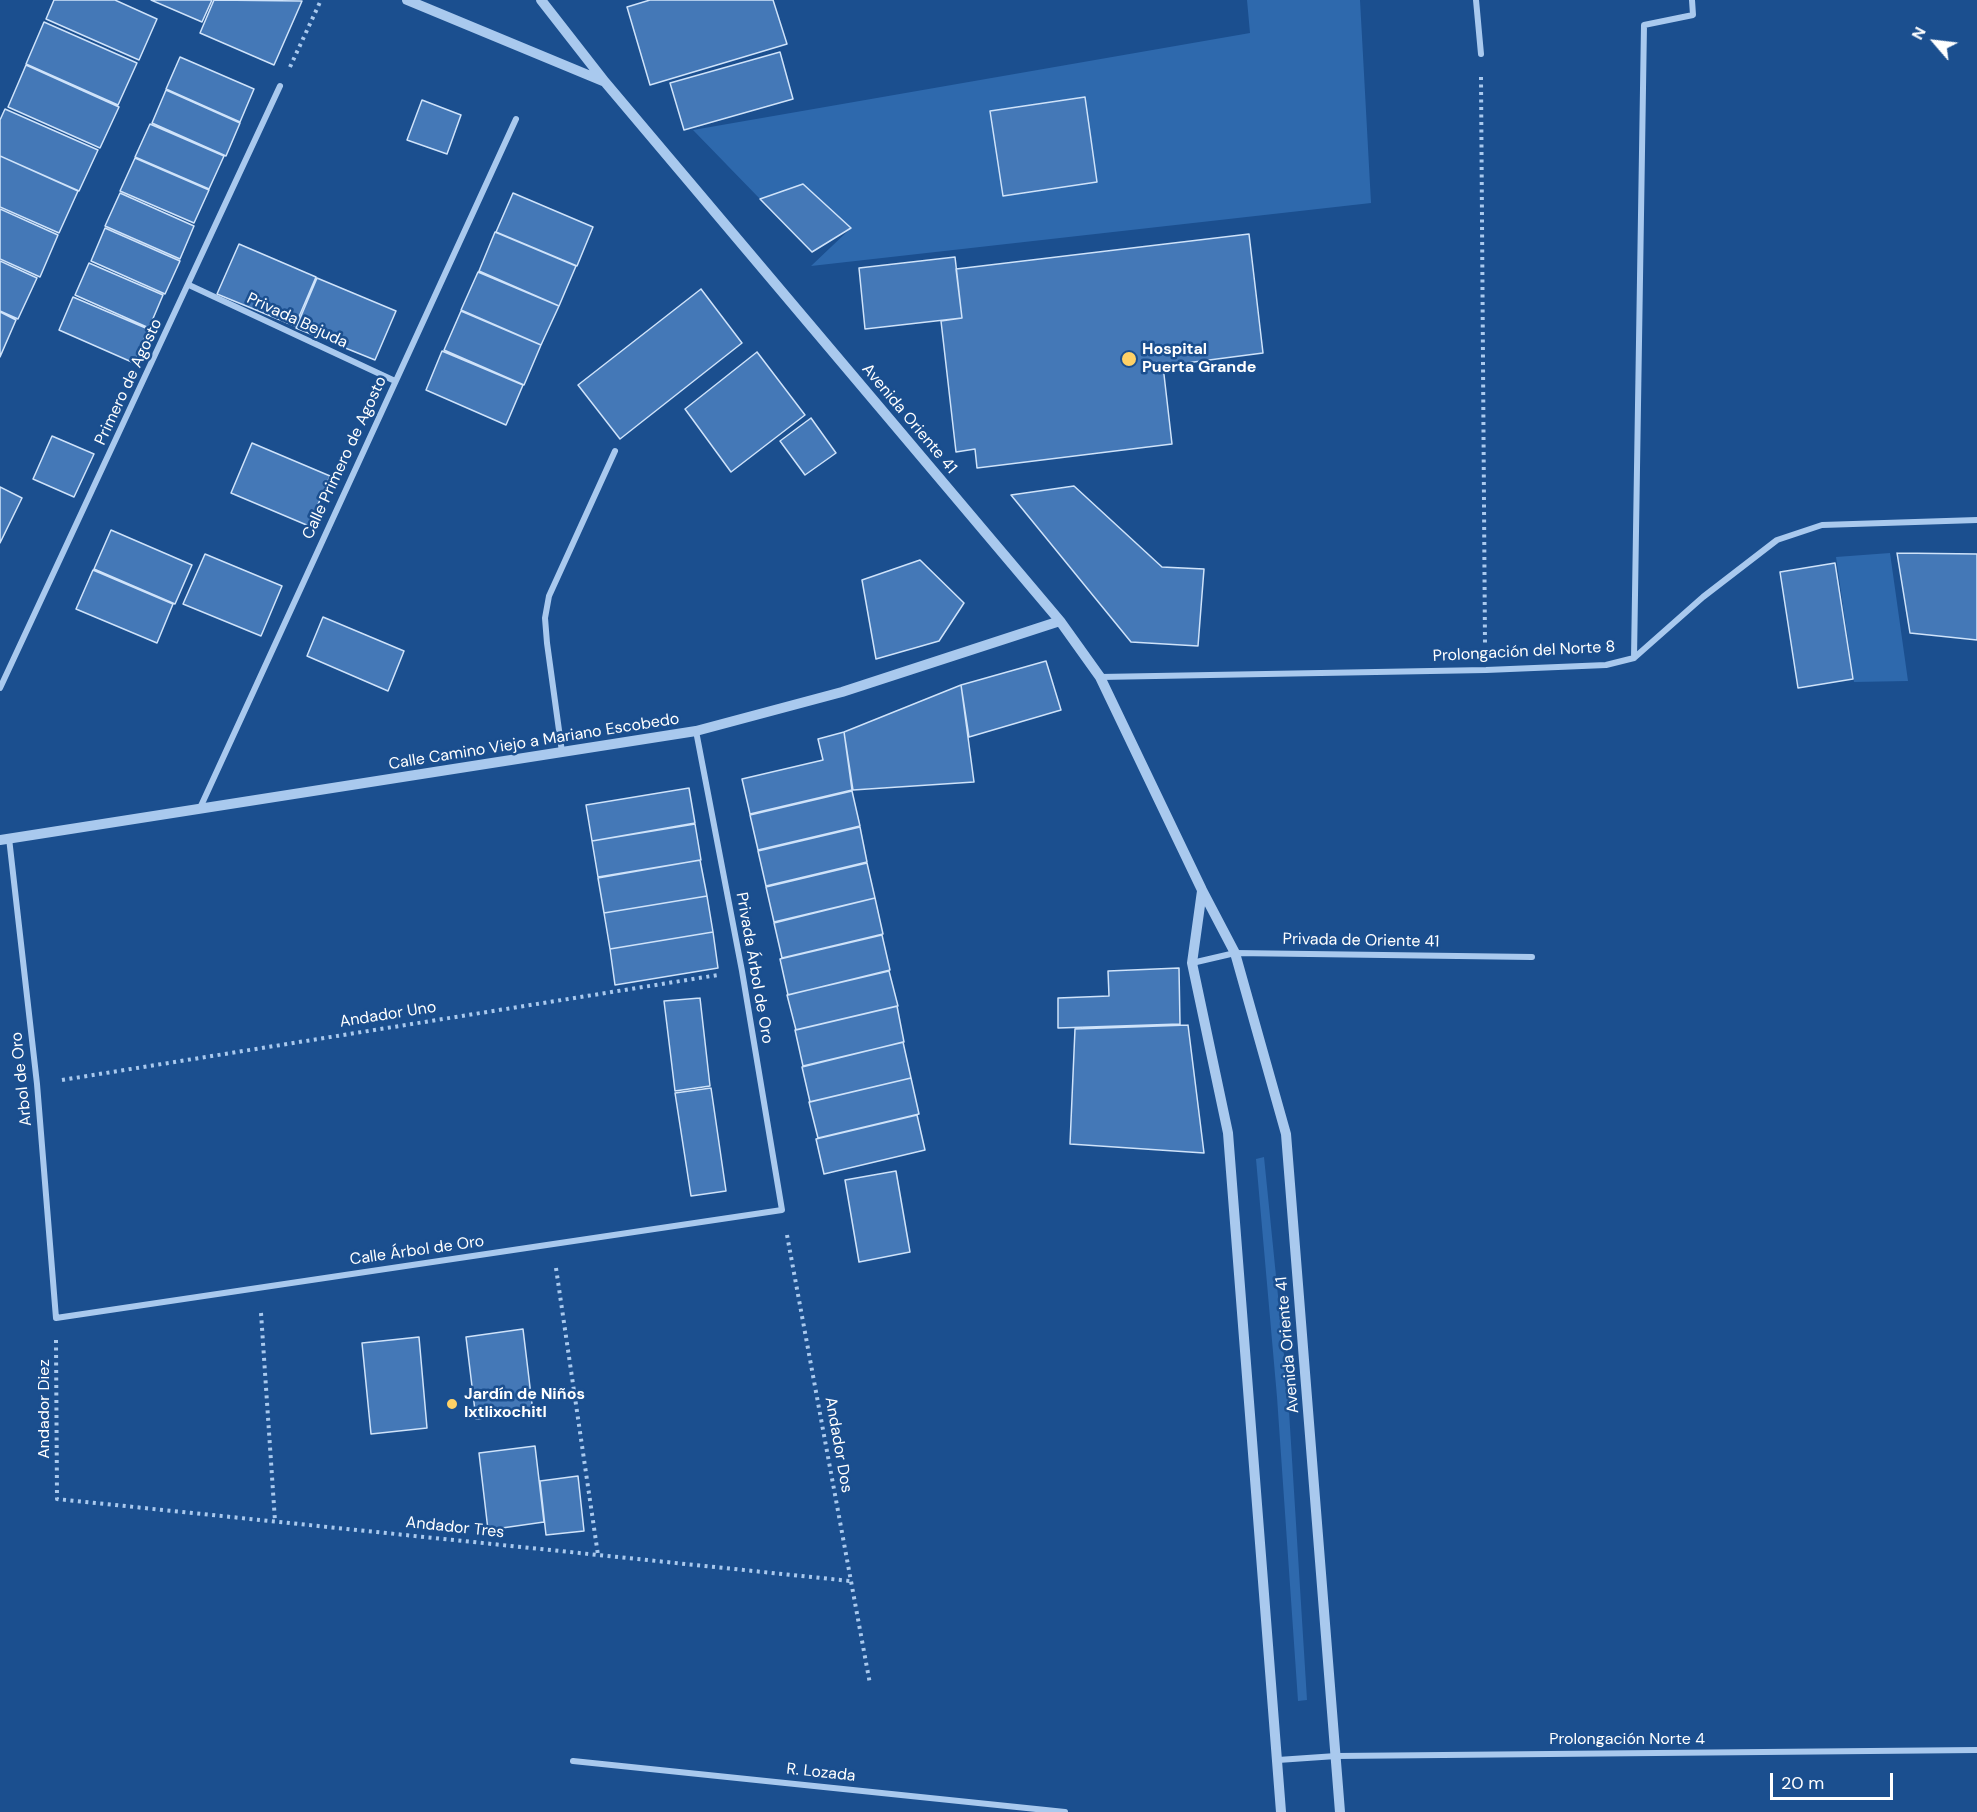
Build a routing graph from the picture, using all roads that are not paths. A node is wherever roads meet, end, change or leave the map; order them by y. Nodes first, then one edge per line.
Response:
1 (407, 0) edge
2 (541, 0) edge
3 (1476, 0) edge
4 (1692, 0) edge
5 (1481, 54) road end
6 (605, 82) junction
7 (280, 86) road end
8 (516, 119) dead end
9 (189, 285) junction
10 (394, 381) junction
11 (615, 451) dead end
12 (1977, 520) edge
13 (1060, 621) junction
14 (1634, 658) junction
15 (1100, 677) junction
16 (0, 688) edge
17 (696, 731) junction
18 (562, 753) junction
19 (200, 808) junction
20 (5, 839) edge
21 (1202, 890) junction
22 (1235, 953) junction
23 (1532, 957) dead end
24 (1192, 963) junction
25 (782, 1210) joint
26 (56, 1318) joint
27 (1977, 1750) edge
28 (1336, 1756) junction
29 (1278, 1760) junction
30 (573, 1761) dead end
31 (1065, 1812) edge
32 (1281, 1812) edge
33 (1340, 1812) edge

1 - 6 street
2 - 6 street, Avenida Oriente 41
3 - 5 street
4 - 14 street
6 - 13 street, Avenida Oriente 41
7 - 9 street, Primero de Agosto
8 - 10 street, Calle Primero de Agosto
9 - 10 street, Privada Bejuda
9 - 16 street, Primero de Agosto
10 - 19 street, Calle Primero de Agosto
11 - 18 street
12 - 14 street, Prolongación del Norte 8
13 - 15 street, Avenida Oriente 41
13 - 17 street, Calle Camino Viejo a Mariano Escobedo
14 - 15 street, Prolongación del Norte 8
15 - 21 street, Avenida Oriente 41
17 - 18 street, Calle Camino Viejo a Mariano Escobedo
17 - 25 street, Privada Árbol de Oro
18 - 19 street, Calle Camino Viejo a Mariano Escobedo
19 - 20 street, Calle Camino Viejo a Mariano Escobedo
20 - 26 street, Arbol de Oro
21 - 22 street, Avenida Oriente 41
21 - 24 street
22 - 23 street, Privada de Oriente 41
22 - 24 street, Privada de Oriente 41
22 - 28 street, Avenida Oriente 41
24 - 29 street
25 - 26 street, Calle Árbol de Oro
27 - 28 street, Prolongación Norte 4
28 - 29 street, Prolongación Norte 4
28 - 33 street, Avenida Oriente 41
29 - 32 street
30 - 31 street, R. Lozada

